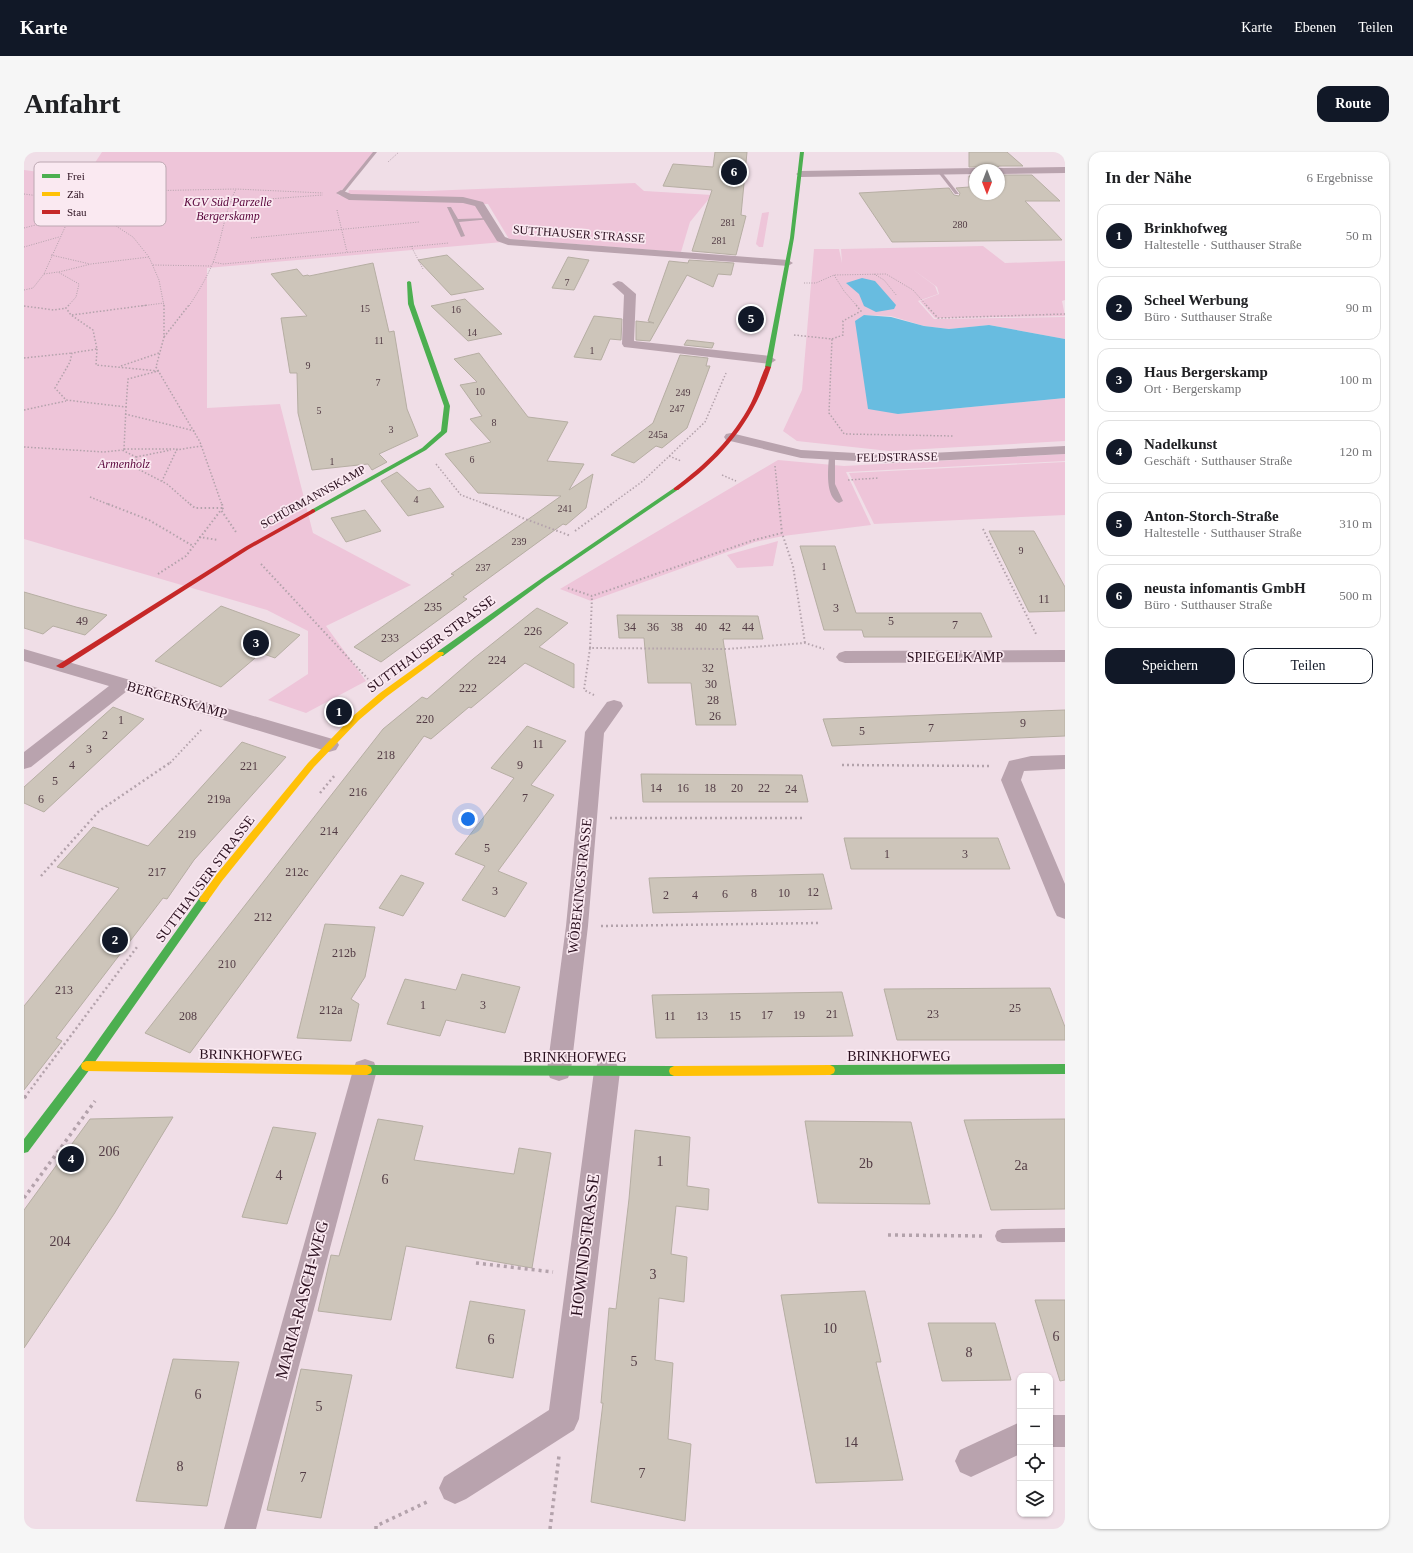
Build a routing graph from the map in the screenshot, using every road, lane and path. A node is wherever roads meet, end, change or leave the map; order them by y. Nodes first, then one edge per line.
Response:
1 (375, 152) edge
2 (802, 152) edge
3 (1065, 170) edge
4 (969, 171) edge
5 (1005, 171) edge
6 (939, 172) junction
7 (801, 174) junction
8 (166, 190) edge
9 (236, 190) junction
10 (341, 193) junction
11 (957, 193) dead end
12 (24, 194) edge
13 (34, 195) edge
14 (228, 202) junction
15 (449, 208) dead end
16 (489, 219) junction
17 (456, 221) junction
18 (419, 222) dead end
19 (34, 225) edge
20 (64, 226) edge
21 (116, 226) edge
22 (24, 228) edge
23 (341, 230) junction
24 (59, 236) junction
25 (463, 236) dead end
26 (251, 238) dead end
27 (456, 243) dead end
28 (24, 247) edge
29 (348, 252) junction
30 (52, 255) junction
31 (149, 257) junction
32 (213, 262) junction
33 (788, 263) junction
34 (91, 264) junction
35 (153, 265) junction
36 (211, 266) junction
37 (58, 272) junction
38 (44, 274) junction
39 (874, 274) junction
40 (834, 275) junction
41 (786, 281) junction
42 (409, 282) dead end
43 (618, 284) dead end
44 (24, 290) edge
45 (897, 296) dead end
46 (164, 303) junction
47 (24, 306) edge
48 (66, 308) junction
49 (1065, 314) edge
50 (71, 315) junction
51 (776, 333) junction
52 (164, 337) junction
53 (832, 339) junction
54 (97, 349) junction
55 (159, 352) junction
56 (72, 353) junction
57 (24, 358) edge
58 (770, 360) junction
59 (119, 367) junction
60 (158, 371) junction
61 (66, 400) junction
62 (126, 407) junction
63 (24, 410) edge
64 (125, 414) junction
65 (195, 431) junction
66 (846, 434) dead end
67 (731, 438) junction
68 (201, 446) junction
69 (24, 447) edge
70 (123, 449) junction
71 (177, 449) junction
72 (424, 449) junction
73 (1065, 450) edge
74 (136, 457) junction
75 (832, 457) junction
76 (770, 462) dead end
77 (162, 482) junction
78 (90, 498) dead end
79 (838, 501) dead end
80 (222, 509) junction
81 (983, 529) dead end
82 (782, 533) junction
83 (593, 544) junction
84 (193, 546) junction
85 (246, 548) junction
86 (158, 574) dead end
87 (806, 643) junction
88 (590, 648) junction
89 (24, 655) edge
90 (1056, 656) edge
91 (845, 657) joint
92 (60, 666) junction
93 (123, 685) junction
94 (383, 695) junction
95 (614, 706) joint
96 (219, 712) junction
97 (329, 745) junction
98 (24, 762) edge
99 (1065, 762) edge
100 (842, 765) dead end
101 (1016, 766) junction
102 (339, 771) dead end
103 (318, 795) dead end
104 (588, 818) junction
105 (802, 818) dead end
106 (41, 876) dead end
107 (1065, 910) edge
108 (819, 923) dead end
109 (577, 926) junction
110 (86, 1066) junction
111 (111, 1066) junction
112 (1065, 1069) edge
113 (365, 1070) junction
114 (559, 1070) junction
115 (606, 1071) junction
116 (24, 1148) edge
117 (24, 1198) edge
118 (888, 1234) dead end
119 (1065, 1235) edge
120 (1002, 1236) joint
121 (476, 1263) dead end
122 (554, 1272) dead end
123 (563, 1420) junction
124 (1053, 1431) edge
125 (1065, 1431) edge
126 (1017, 1439) edge
127 (971, 1461) dead end
128 (456, 1488) joint
129 (240, 1529) edge
130 (376, 1529) edge
131 (550, 1529) edge

1 - 10 lane
2 - 7 street, SUTTHAUSER STRASSE
3 - 5 street
4 - 6 street
6 - 7 street
6 - 11 lane
7 - 33 street, SUTTHAUSER STRASSE
8 - 9 path
9 - 10 path
9 - 14 path
10 - 14 path
10 - 16 street, SUTTHAUSER STRASSE
12 - 13 path
14 - 32 path
15 - 17 lane
16 - 17 lane
16 - 33 street, SUTTHAUSER STRASSE
17 - 25 lane
18 - 23 path
19 - 22 path
20 - 24 path
21 - 31 path
23 - 26 path
23 - 29 path
24 - 28 path
24 - 30 path
27 - 29 path
29 - 32 path
30 - 34 path
30 - 38 path
31 - 34 path
31 - 35 path
32 - 36 path
33 - 41 street, SUTTHAUSER STRASSE
34 - 37 path
35 - 36 path
35 - 46 path
36 - 52 path
37 - 38 path
37 - 48 path
38 - 44 path
39 - 40 path
39 - 45 path
39 - 49 path
40 - 41 path
40 - 53 path
41 - 51 street, SUTTHAUSER STRASSE
42 - 72 street, SCHÜRMANNSKAMP
43 - 58 street
46 - 50 path
46 - 52 path
47 - 48 path
48 - 50 path
50 - 54 path
51 - 53 path
51 - 58 street, SUTTHAUSER STRASSE
52 - 55 path
53 - 66 path
54 - 56 path
54 - 59 path
55 - 59 path
55 - 60 path
56 - 57 path
56 - 61 path
58 - 67 street, SUTTHAUSER STRASSE
59 - 60 path
60 - 62 path
60 - 65 path
61 - 62 path
61 - 63 path
62 - 64 path
64 - 65 path
64 - 70 path
65 - 68 path
67 - 75 street, FELDSTRASSE
67 - 83 street, SUTTHAUSER STRASSE
68 - 71 path
68 - 80 path
69 - 70 path
70 - 71 path
70 - 74 path
71 - 74 path
71 - 77 path
72 - 83 path
72 - 85 street, SCHÜRMANNSKAMP
73 - 75 street, FELDSTRASSE
74 - 77 path
75 - 79 lane
76 - 82 path
77 - 80 path
78 - 84 path
80 - 84 path
80 - 85 path
81 - 90 path
82 - 87 path
82 - 88 path
83 - 94 street, SUTTHAUSER STRASSE
84 - 86 path
85 - 92 street, SCHÜRMANNSKAMP
85 - 94 path
87 - 88 path
87 - 91 path
88 - 95 path
89 - 92 street, BERGERSKAMP
90 - 91 street, SPIEGELKAMP
92 - 93 street, BERGERSKAMP
93 - 96 street, BERGERSKAMP
93 - 98 street
94 - 97 street, SUTTHAUSER STRASSE
95 - 104 street, WÖBEKINGSTRASSE
96 - 97 street, BERGERSKAMP
96 - 106 path
97 - 110 street, SUTTHAUSER STRASSE
99 - 101 street
100 - 101 path
101 - 107 street
102 - 103 path
104 - 105 path
104 - 109 street, WÖBEKINGSTRASSE
108 - 109 path
109 - 114 street, WÖBEKINGSTRASSE
110 - 111 street, BRINKHOFWEG
110 - 116 street, SUTTHAUSER STRASSE
111 - 113 street, BRINKHOFWEG
111 - 117 path
112 - 115 street, BRINKHOFWEG
113 - 114 street, BRINKHOFWEG
113 - 129 street, MARIA-RASCH-WEG
114 - 115 street, BRINKHOFWEG
115 - 123 street, HOWINDSTRASSE
118 - 120 path
119 - 120 lane
121 - 122 path
123 - 128 street
123 - 131 path
124 - 125 street
126 - 127 street
128 - 130 path

